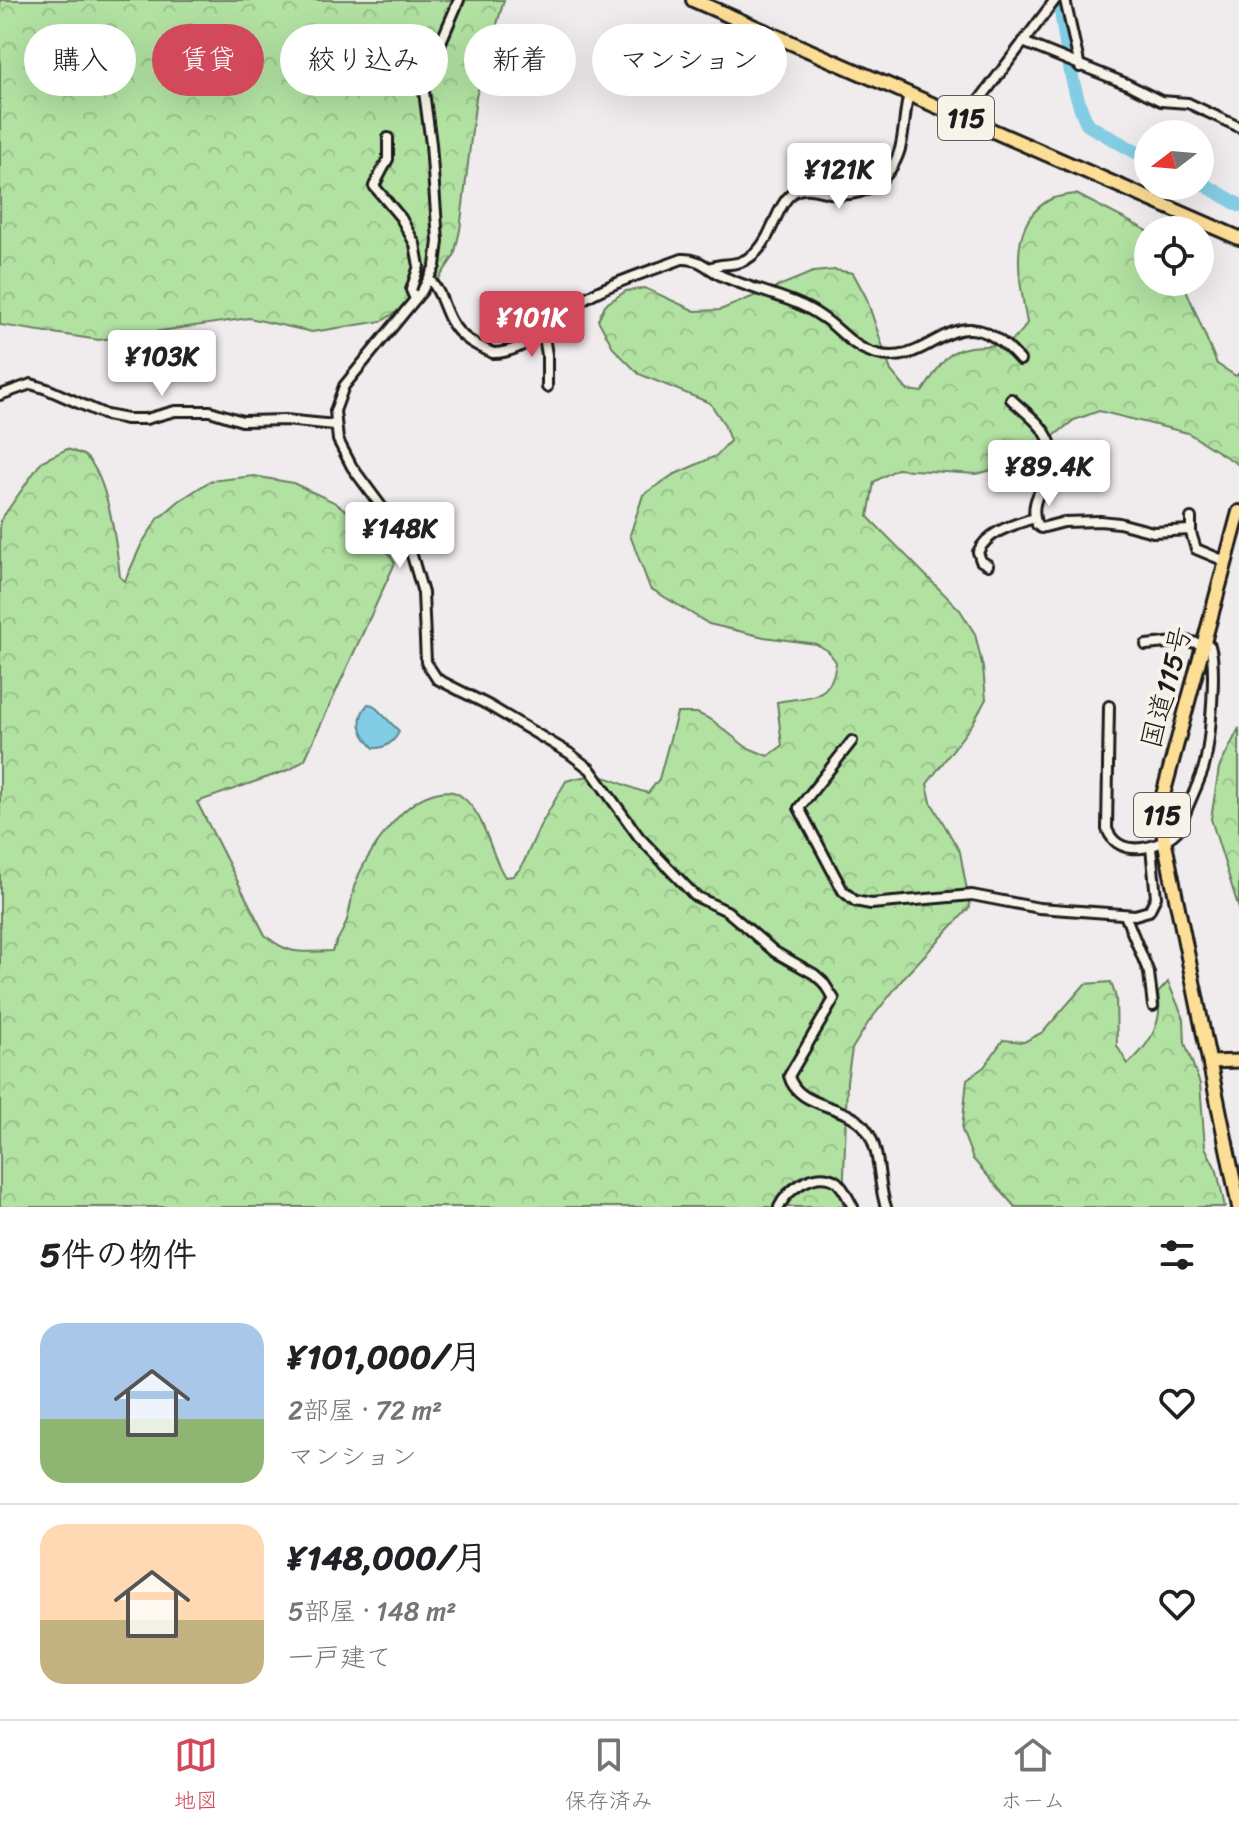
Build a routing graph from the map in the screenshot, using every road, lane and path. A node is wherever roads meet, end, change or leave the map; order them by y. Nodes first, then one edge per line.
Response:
1 (459, 0) edge
2 (693, 0) edge
3 (1055, 0) edge
4 (1065, 0) edge
5 (1023, 42) junction
6 (1080, 67) junction
7 (909, 94) junction
8 (969, 119) junction
9 (1239, 127) edge
10 (388, 138) dead end
11 (1239, 238) edge
12 (709, 268) junction
13 (430, 280) junction
14 (415, 299) junction
15 (543, 330) junction
16 (1020, 360) dead end
17 (547, 387) dead end
18 (0, 395) edge
19 (1011, 399) dead end
20 (335, 425) junction
21 (1239, 512) edge
22 (1034, 518) junction
23 (1191, 518) dead end
24 (1190, 530) junction
25 (1236, 534) edge
26 (1225, 561) junction
27 (988, 565) dead end
28 (1203, 642) junction
29 (1146, 645) dead end
30 (1109, 706) dead end
31 (852, 741) dead end
32 (1164, 839) junction
33 (1151, 848) junction
34 (1125, 915) junction
35 (1153, 1006) dead end
36 (1239, 1061) edge
37 (1210, 1062) junction
38 (779, 1207) edge
39 (853, 1207) edge
40 (886, 1207) edge
41 (1239, 1207) edge

1 - 13 street
2 - 7 highway, 115
3 - 5 street
4 - 6 street
5 - 6 street
5 - 8 street
6 - 9 street
7 - 8 highway, 115
7 - 12 street
8 - 11 highway, 115
10 - 14 street
12 - 15 street
12 - 16 street
13 - 14 street
13 - 15 street
14 - 20 street
15 - 17 street
18 - 20 street
19 - 22 street
20 - 40 street
21 - 25 highway, 国道115号 / 115
22 - 24 street
22 - 27 street
23 - 24 street
24 - 26 street
25 - 26 highway, 国道115号 / 115
26 - 28 highway, 国道115号 / 115
28 - 29 street
28 - 32 highway, 国道115号 / 115
28 - 32 street
30 - 33 street
31 - 34 street
32 - 33 street
32 - 37 highway, 国道115号 / 115
33 - 34 street
34 - 35 street
36 - 37 main road
37 - 41 highway, 国道115号 / 115
38 - 39 street

